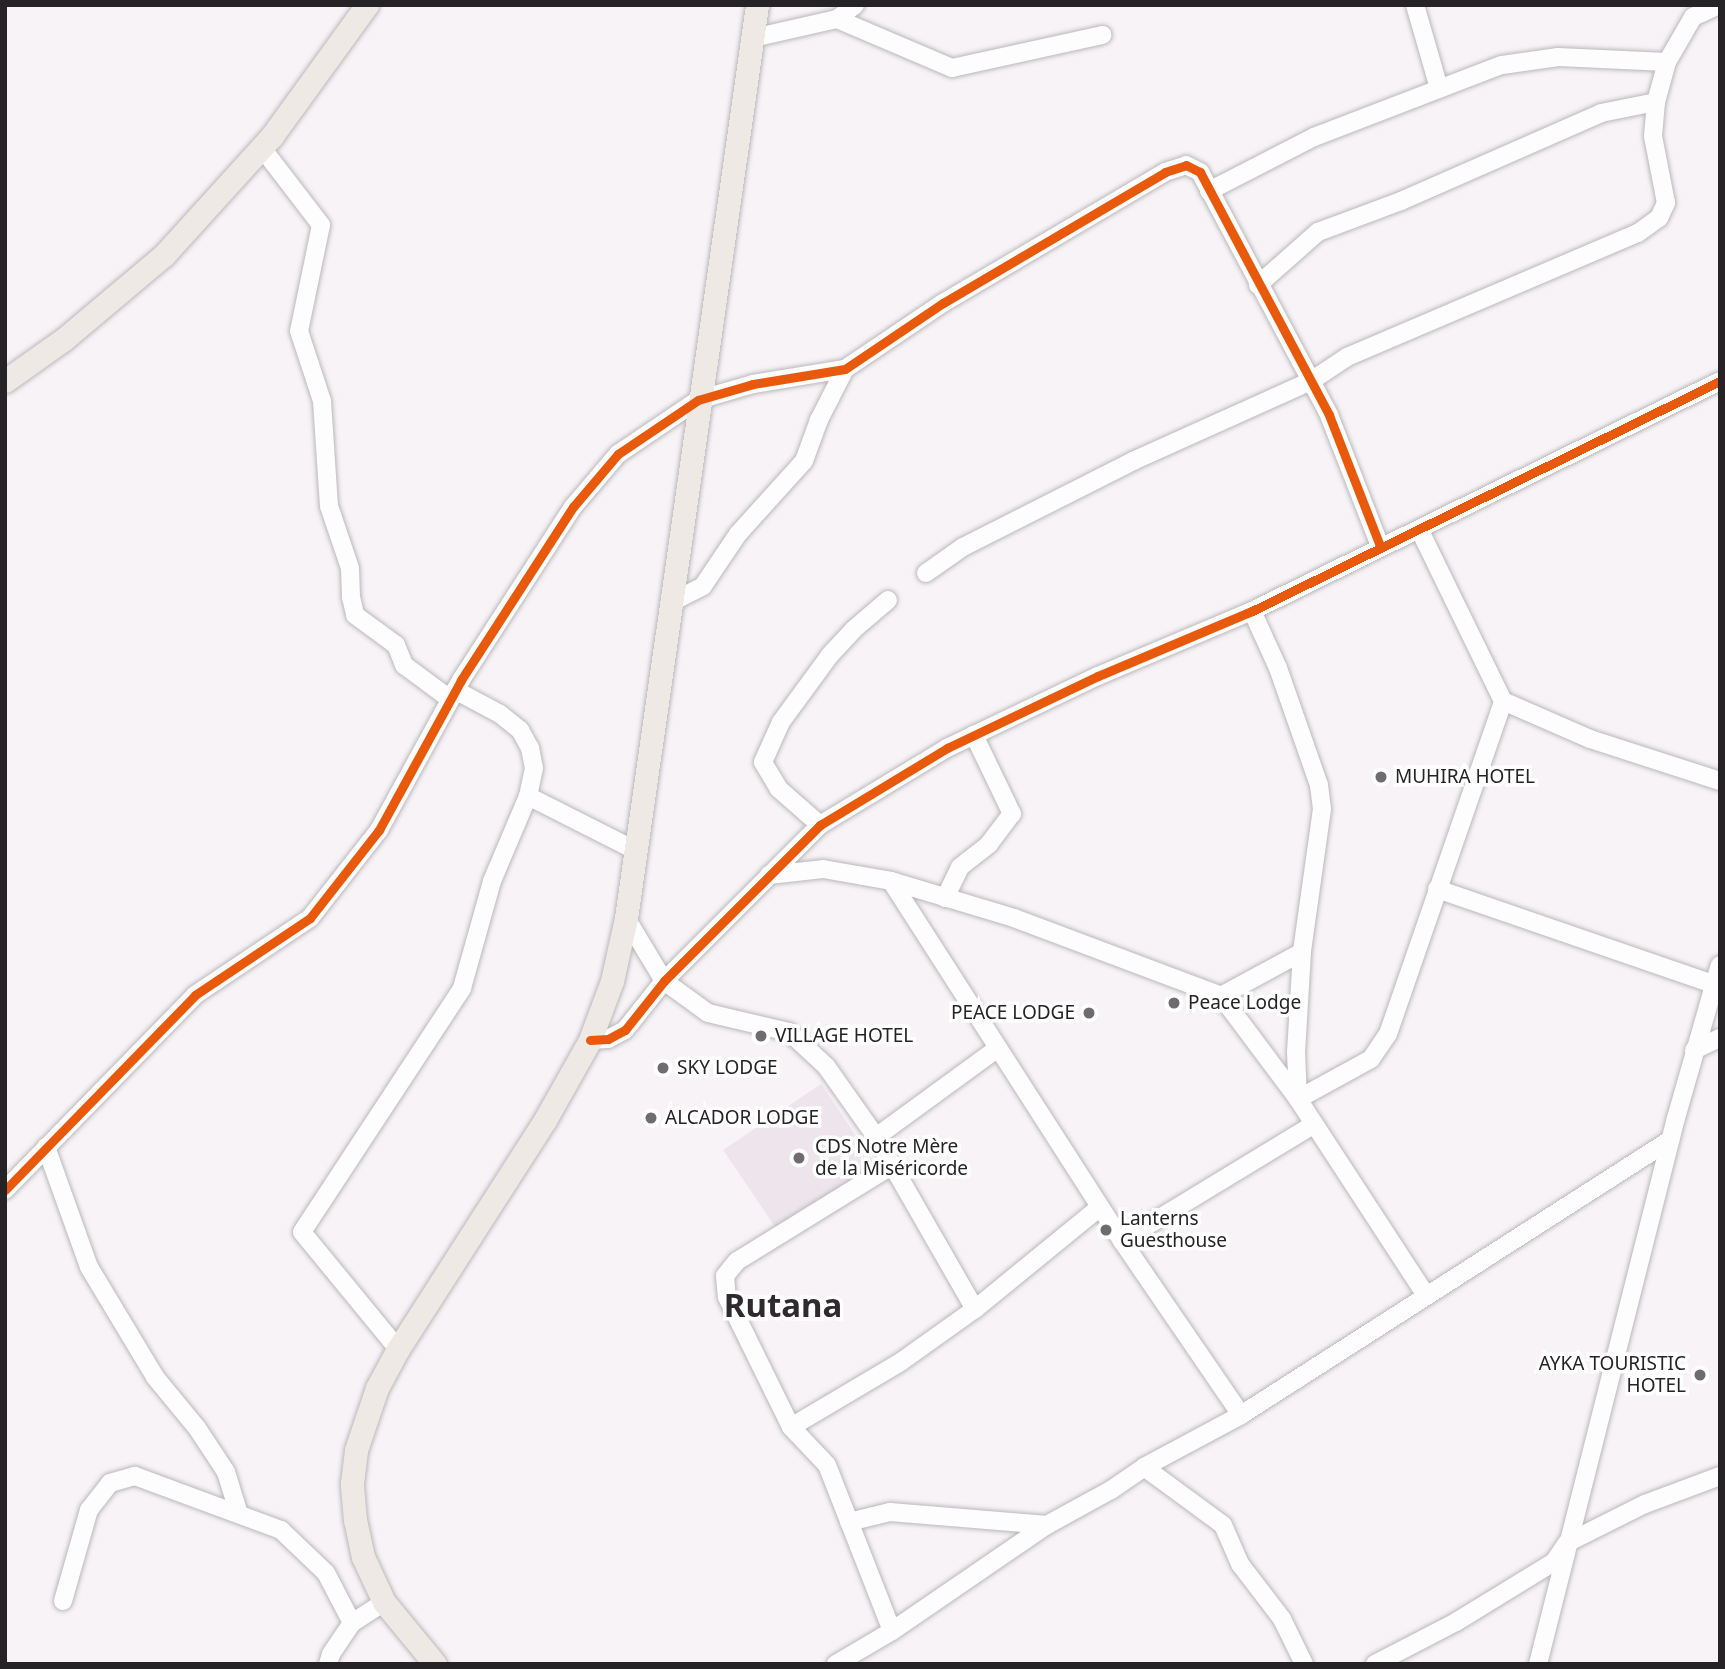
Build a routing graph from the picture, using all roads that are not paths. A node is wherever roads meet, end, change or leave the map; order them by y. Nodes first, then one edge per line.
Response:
1 (367, 5) edge
2 (757, 5) edge
3 (855, 5) edge
4 (1415, 5) edge
5 (1719, 5) edge
6 (837, 19) junction
7 (1102, 36) dead end
8 (752, 38) junction
9 (1667, 62) junction
10 (1439, 88) junction
11 (1656, 102) junction
12 (262, 148) junction
13 (1209, 191) junction
14 (1258, 285) junction
15 (845, 369) junction
16 (1311, 380) junction
17 (1720, 380) edge
18 (5, 381) edge
19 (698, 400) junction
20 (1419, 529) junction
21 (1380, 547) junction
22 (926, 573) dead end
23 (888, 600) dead end
24 (670, 603) junction
25 (1252, 611) junction
26 (453, 694) junction
27 (1503, 701) junction
28 (974, 735) junction
29 (1720, 781) edge
30 (528, 796) junction
31 (820, 825) junction
32 (635, 850) junction
33 (769, 875) junction
34 (891, 881) junction
35 (1437, 889) junction
36 (944, 898) junction
37 (626, 918) junction
38 (1302, 952) junction
39 (1720, 965) edge
40 (664, 981) junction
41 (1713, 984) junction
42 (1221, 996) junction
43 (1720, 1038) edge
44 (590, 1040) junction
45 (998, 1048) junction
46 (1695, 1050) junction
47 (1298, 1099) junction
48 (1312, 1125) junction
49 (876, 1137) junction
50 (1670, 1140) junction
51 (46, 1147) junction
52 (891, 1166) junction
53 (5, 1190) edge
54 (1100, 1207) junction
55 (1122, 1241) junction
56 (1425, 1294) junction
57 (975, 1309) junction
58 (398, 1349) junction
59 (1241, 1415) junction
60 (791, 1427) junction
61 (1144, 1467) junction
62 (1720, 1476) edge
63 (239, 1514) junction
64 (849, 1522) junction
65 (1047, 1525) junction
66 (1567, 1543) junction
67 (64, 1601) dead end
68 (384, 1602) junction
69 (352, 1623) junction
70 (891, 1631) junction
71 (862, 1657) edge
72 (328, 1664) edge
73 (435, 1664) edge
74 (836, 1664) edge
75 (1304, 1664) edge
76 (1375, 1664) edge
77 (1538, 1664) edge

1 - 12 main road
2 - 8 main road
3 - 6 street
4 - 10 street
5 - 9 street
6 - 7 street
6 - 8 street
8 - 19 main road
9 - 10 street
9 - 11 street
10 - 13 street
11 - 14 street
11 - 16 street
12 - 18 main road
12 - 26 street
13 - 14 street
13 - 15 street
14 - 16 street
15 - 19 street
15 - 24 street
16 - 21 street
16 - 22 street
17 - 20 street
19 - 24 main road
19 - 26 street
20 - 21 street
20 - 27 street
21 - 25 street
23 - 31 street
24 - 32 main road
25 - 28 street
25 - 38 street
26 - 30 street
26 - 51 street
27 - 29 street
27 - 35 street
28 - 31 street
28 - 36 street
30 - 32 street
30 - 58 street
31 - 33 street
32 - 37 main road
33 - 34 street
33 - 40 street
34 - 36 street
34 - 45 street
35 - 41 street
35 - 47 street
36 - 42 street
37 - 40 street
37 - 44 main road
38 - 42 street
38 - 47 street
39 - 41 street
40 - 44 street
40 - 49 street
41 - 46 street
42 - 47 street
43 - 46 street
44 - 58 main road
45 - 49 street
45 - 54 street
46 - 50 street
47 - 48 street
48 - 55 street
48 - 56 street
49 - 52 street
50 - 56 street
50 - 66 street
51 - 53 street
51 - 63 street
52 - 57 street
52 - 60 street
54 - 55 street
54 - 57 street
55 - 59 street
56 - 59 street
57 - 60 street
58 - 68 main road
59 - 61 street
60 - 64 street
61 - 65 street
61 - 75 street
62 - 66 street
63 - 67 street
63 - 69 street
64 - 65 street
64 - 70 street
65 - 70 street
66 - 76 street
66 - 77 street
68 - 69 street
68 - 73 main road
69 - 72 street
70 - 71 street
71 - 74 street

